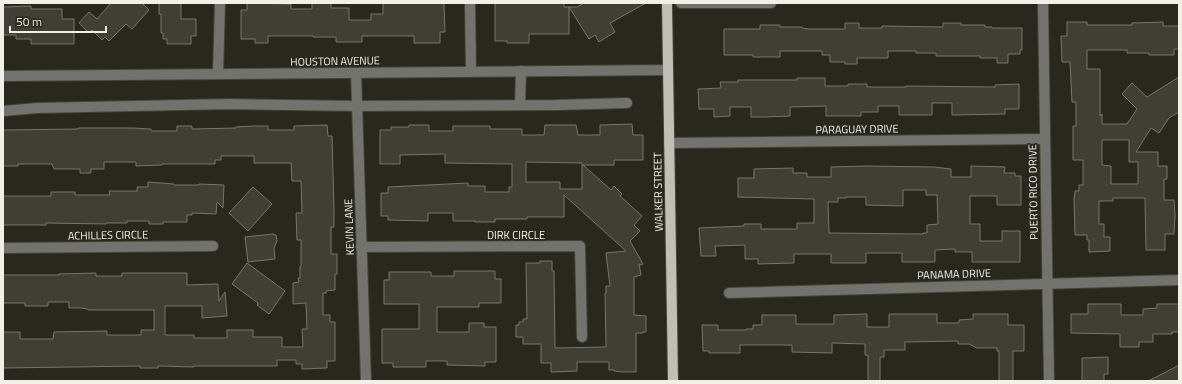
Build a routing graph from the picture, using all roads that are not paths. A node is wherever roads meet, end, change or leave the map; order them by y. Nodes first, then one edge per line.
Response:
1 (220, 3) edge
2 (470, 3) edge
3 (667, 3) edge
4 (681, 3) edge
5 (763, 3) edge
6 (771, 3) edge
7 (1043, 3) edge
8 (668, 70) junction
9 (521, 71) junction
10 (471, 72) junction
11 (356, 73) junction
12 (218, 74) junction
13 (3, 76) edge
14 (627, 103) dead end
15 (520, 105) junction
16 (357, 106) junction
17 (3, 111) edge
18 (1044, 139) junction
19 (669, 143) junction
20 (213, 246) dead end
21 (3, 248) edge
22 (361, 248) junction
23 (1179, 280) edge
24 (1046, 284) junction
25 (729, 293) dead end
26 (582, 337) dead end
27 (366, 381) edge
28 (673, 381) edge
29 (1049, 381) edge

1 - 12 street
2 - 10 street
3 - 8 main road, WALKER STREET
4 - 5 street
5 - 6 street
7 - 18 street, PUERTO RICO DRIVE
8 - 9 street, HOUSTON AVENUE
8 - 19 main road, WALKER STREET
9 - 10 street, HOUSTON AVENUE
9 - 15 street
10 - 11 street, HOUSTON AVENUE
11 - 12 street, HOUSTON AVENUE
11 - 16 street, KEVIN LANE
12 - 13 street, HOUSTON AVENUE
14 - 15 street
15 - 16 street
16 - 17 street
16 - 22 street, KEVIN LANE
18 - 19 street, PARAGUAY DRIVE
18 - 24 street, PUERTO RICO DRIVE
19 - 28 main road, WALKER STREET
20 - 21 street, ACHILLES CIRCLE
22 - 26 street, DIRK CIRCLE
22 - 27 street, KEVIN LANE
23 - 24 street, PANAMA DRIVE
24 - 25 street, PANAMA DRIVE
24 - 29 street, PUERTO RICO DRIVE

